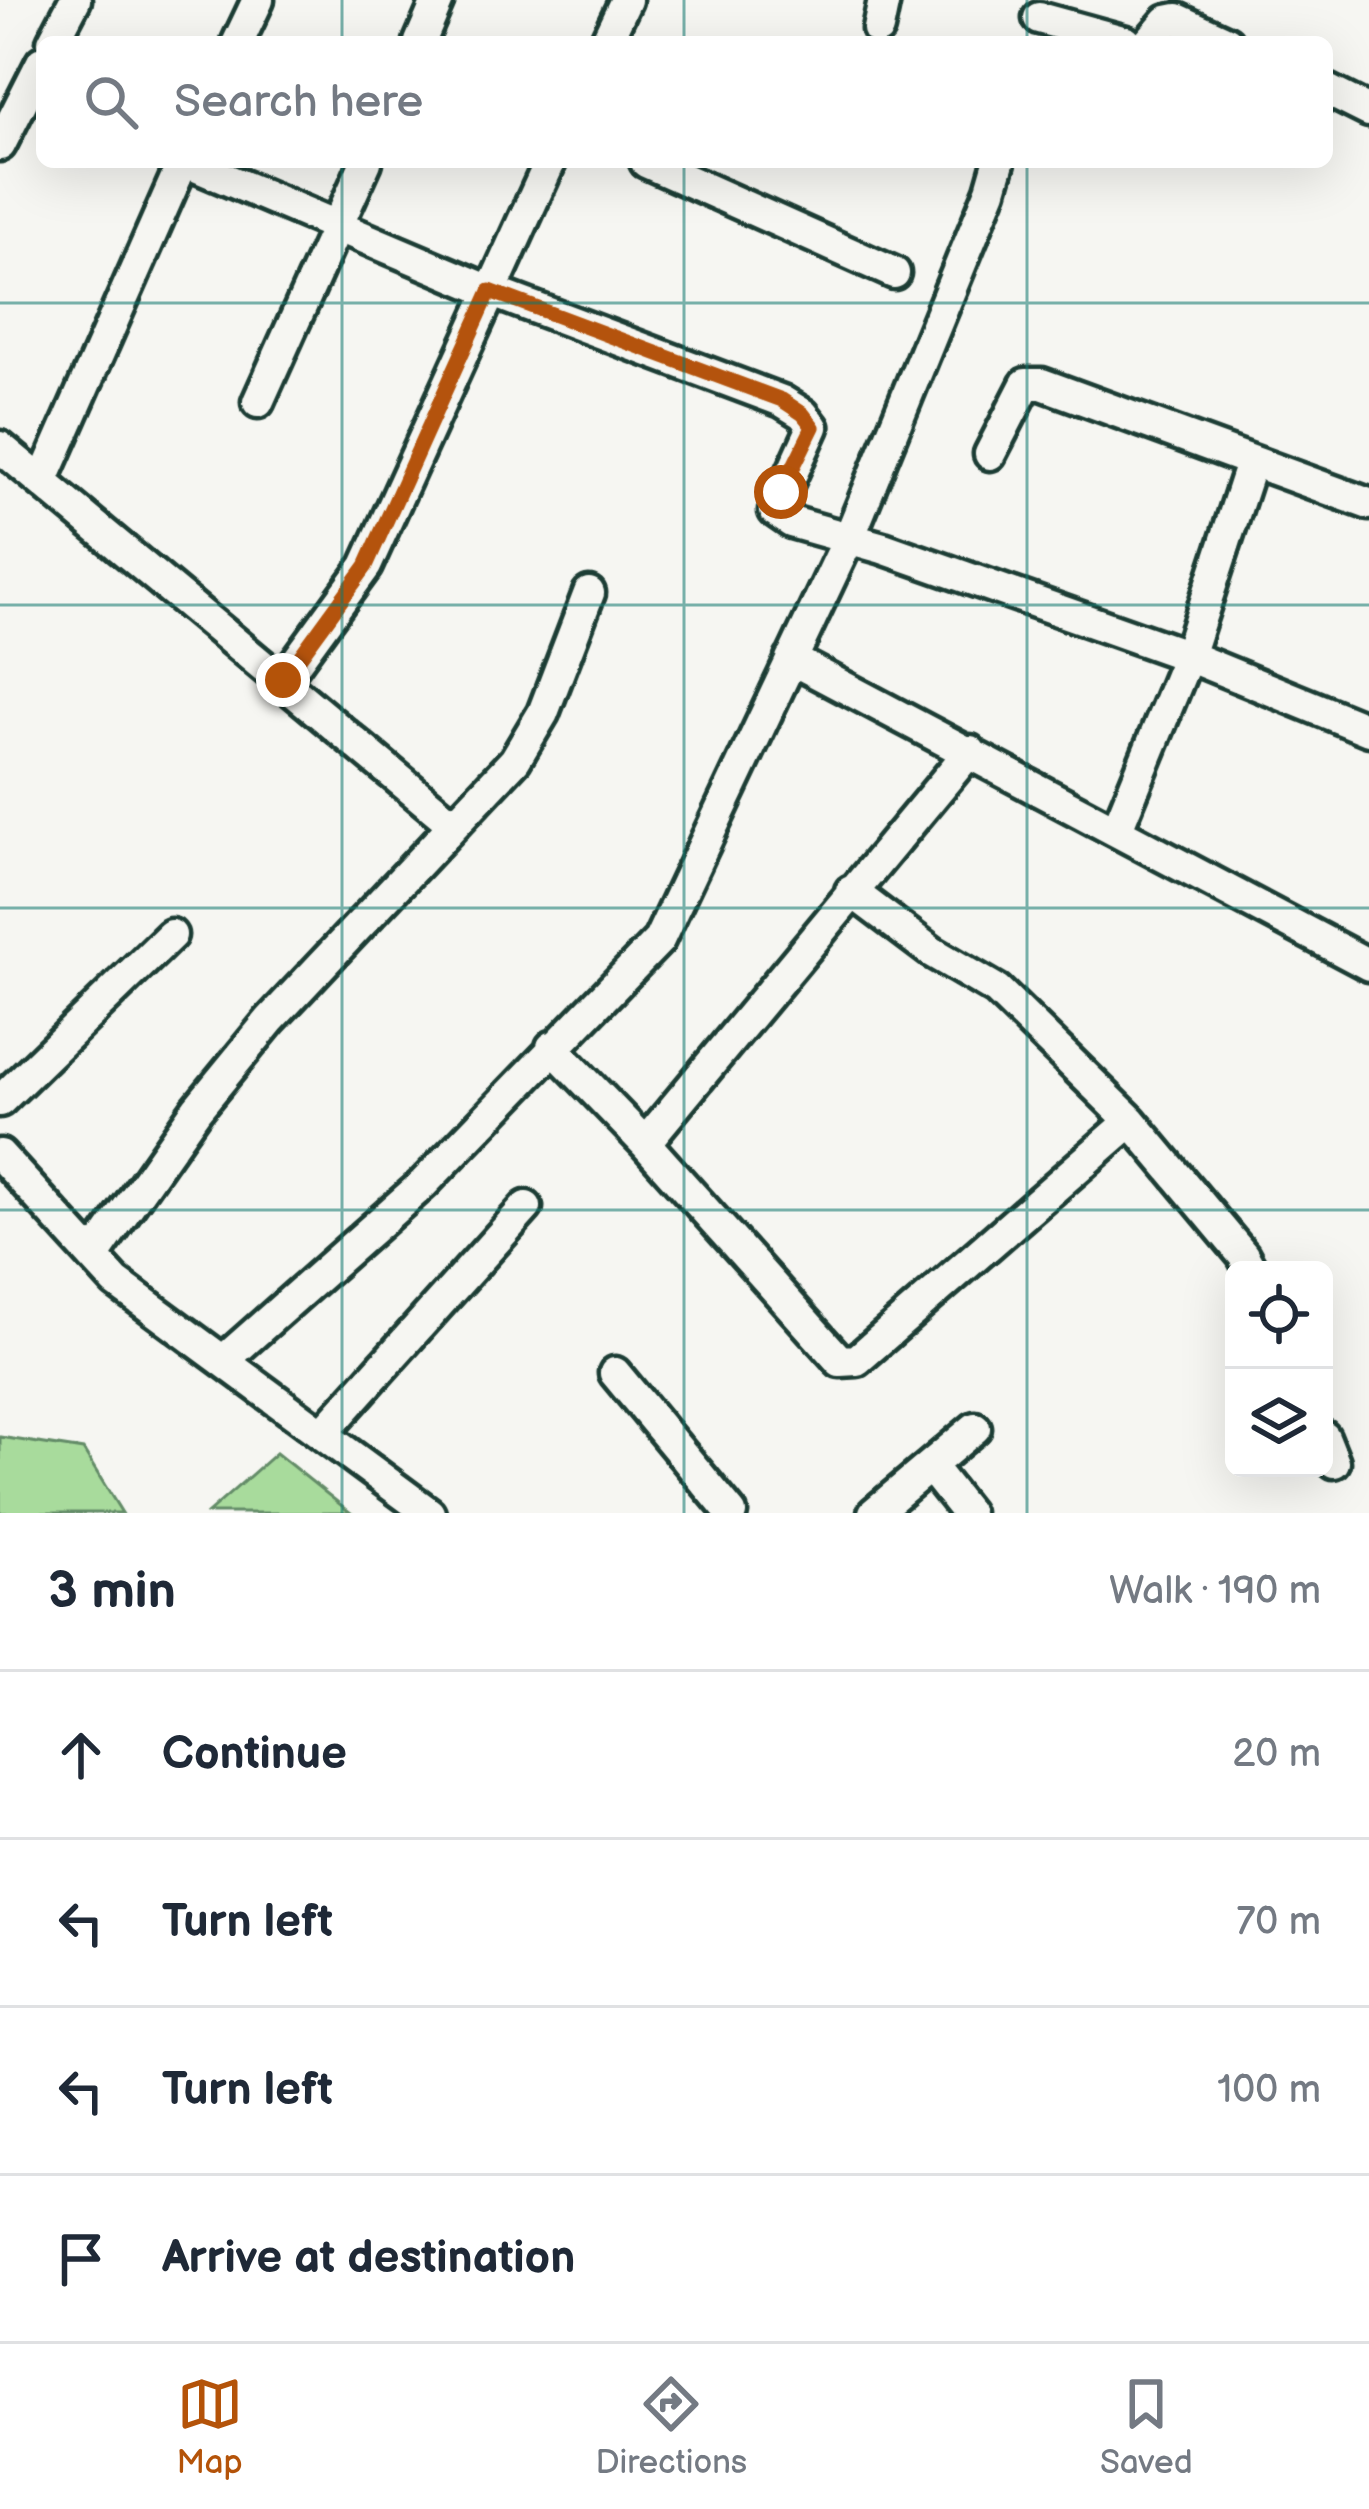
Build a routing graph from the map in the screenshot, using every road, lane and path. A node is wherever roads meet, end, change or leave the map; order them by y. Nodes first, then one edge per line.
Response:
1 (75, 0) edge
2 (258, 0) edge
3 (438, 0) edge
4 (626, 0) edge
5 (1038, 20) edge
6 (56, 36) edge
7 (241, 36) edge
8 (423, 36) edge
9 (609, 36) edge
10 (1102, 36) edge
11 (1154, 36) edge
12 (1214, 36) edge
13 (23, 90) edge
14 (1333, 93) edge
15 (1369, 111) edge
16 (0, 145) edge
17 (182, 168) edge
18 (199, 168) edge
19 (363, 168) edge
20 (547, 168) edge
21 (659, 168) edge
22 (997, 168) edge
23 (337, 226) junction
24 (893, 273) dead end
25 (490, 291) junction
26 (258, 402) dead end
27 (0, 447) edge
28 (989, 454) dead end
29 (1251, 463) junction
30 (43, 482) junction
31 (1369, 504) edge
32 (849, 538) junction
33 (589, 592) dead end
34 (1188, 656) junction
35 (791, 659) junction
36 (283, 680) junction
37 (1369, 730) edge
38 (970, 751) junction
39 (454, 825) junction
40 (1117, 829) junction
41 (851, 891) junction
42 (171, 935) dead end
43 (1369, 965) edge
44 (552, 1047) junction
45 (0, 1101) edge
46 (1131, 1121) junction
47 (646, 1143) junction
48 (0, 1155) edge
49 (526, 1207) dead end
50 (93, 1257) junction
51 (1246, 1261) edge
52 (224, 1361) junction
53 (615, 1373) dead end
54 (975, 1428) dead end
55 (322, 1434) junction
56 (930, 1466) junction
57 (429, 1513) edge
58 (731, 1513) edge
59 (874, 1513) edge
60 (967, 1513) edge

1 - 6 street
2 - 7 street
3 - 8 street
4 - 9 street
5 - 10 street
11 - 12 street
13 - 16 street
14 - 15 street
17 - 30 street
18 - 23 street
19 - 23 street
20 - 25 street
21 - 24 street
22 - 32 street
23 - 25 street
23 - 26 street
25 - 32 street
25 - 36 street
27 - 30 street
28 - 29 street
29 - 31 street
29 - 34 street
30 - 36 street
32 - 34 street
32 - 35 street
33 - 39 street
34 - 37 street
34 - 40 street
35 - 38 street
35 - 44 street
36 - 39 street
38 - 40 street
38 - 41 street
39 - 50 street
40 - 43 street
41 - 46 street
41 - 47 street
42 - 45 street
44 - 47 street
44 - 52 street
46 - 47 street
46 - 51 street
48 - 50 street
49 - 55 street
50 - 52 street
52 - 55 street
53 - 58 street
54 - 56 street
55 - 57 street
56 - 59 street
56 - 60 street

